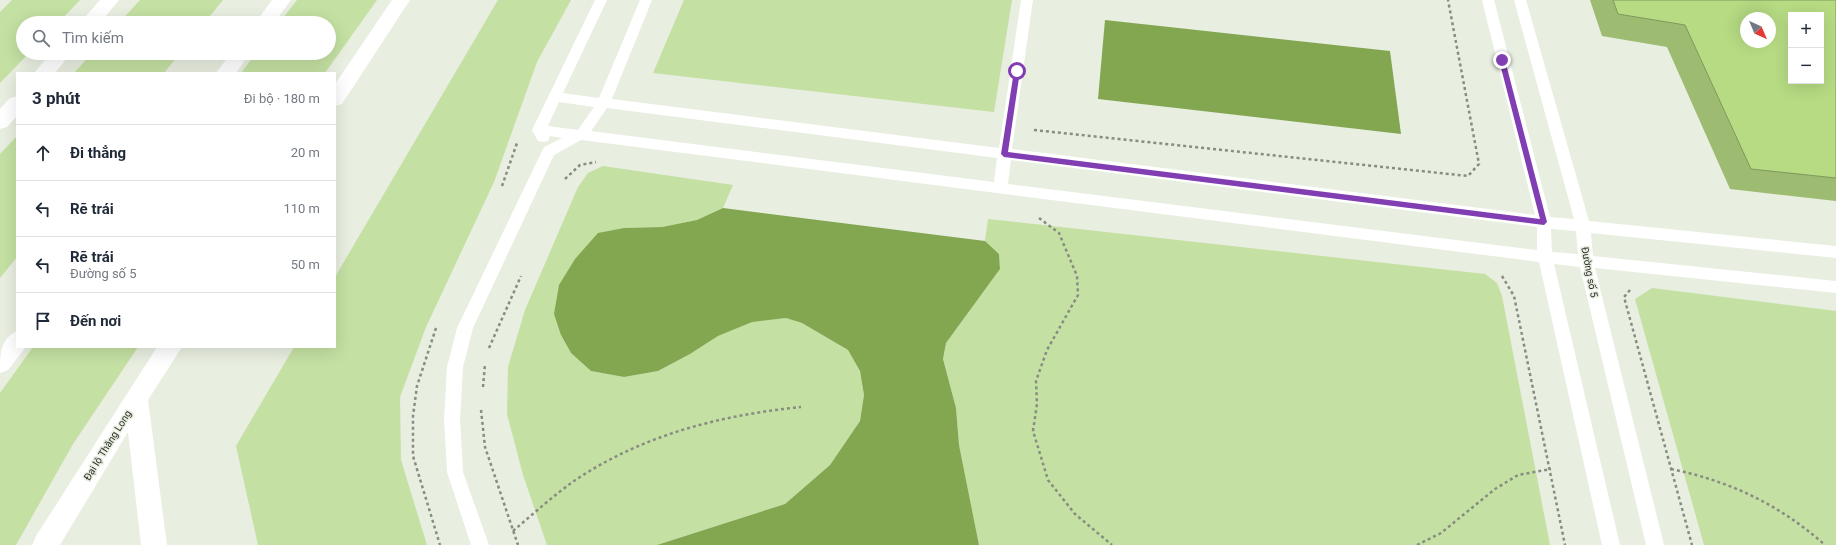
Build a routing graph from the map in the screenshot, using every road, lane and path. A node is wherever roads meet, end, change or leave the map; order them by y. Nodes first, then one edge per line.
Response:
1 (110, 0) edge
2 (282, 0) edge
3 (401, 0) edge
4 (601, 0) edge
5 (646, 0) edge
6 (1027, 0) edge
7 (1448, 0) edge
8 (1488, 0) edge
9 (1520, 0) edge
10 (95, 16) edge
11 (269, 16) edge
12 (56, 60) edge
13 (236, 60) edge
14 (45, 72) edge
15 (227, 72) edge
16 (556, 97) junction
17 (336, 98) edge
18 (16, 104) edge
19 (603, 104) junction
20 (0, 122) edge
21 (1009, 128) junction
22 (539, 130) junction
23 (582, 134) junction
24 (549, 151) junction
25 (1004, 154) junction
26 (580, 165) dead end
27 (562, 181) dead end
28 (1000, 187) junction
29 (1033, 214) dead end
30 (1544, 222) junction
31 (1583, 225) junction
32 (1836, 252) edge
33 (1545, 257) junction
34 (1586, 261) junction
35 (1501, 274) dead end
36 (521, 275) dead end
37 (1836, 287) edge
38 (1632, 288) dead end
39 (16, 342) edge
40 (169, 348) edge
41 (486, 355) dead end
42 (485, 362) dead end
43 (0, 363) edge
44 (482, 391) dead end
45 (136, 398) junction
46 (481, 406) dead end
47 (801, 407) dead end
48 (1551, 469) junction
49 (1671, 469) junction
50 (513, 531) junction
51 (45, 545) edge
52 (154, 545) edge
53 (480, 545) edge
54 (518, 545) edge
55 (1112, 545) edge
56 (1417, 545) edge
57 (1565, 545) edge
58 (1611, 545) edge
59 (1656, 545) edge
60 (1692, 545) edge
61 (1825, 545) edge

1 - 10 main road
2 - 11 main road
3 - 17 main road
4 - 16 lane
5 - 19 lane
6 - 21 lane
7 - 21 path
8 - 30 lane
9 - 31 lane, Đường số 5
12 - 14 main road
13 - 15 main road
16 - 19 lane
16 - 22 lane
18 - 20 main road
19 - 23 lane
19 - 25 lane
21 - 25 lane
22 - 23 lane
22 - 24 lane
23 - 24 lane
23 - 28 lane
24 - 53 lane
25 - 28 lane
25 - 30 lane
26 - 27 path
28 - 33 lane
29 - 55 path
30 - 31 lane
30 - 33 lane
31 - 32 lane
31 - 34 lane, Đường số 5
33 - 34 lane
33 - 58 lane
34 - 37 lane
34 - 59 lane, Đường số 5
35 - 48 path
36 - 41 path
38 - 49 path
39 - 43 main road
40 - 45 main road, Đại lộ Thăng Long
42 - 44 path
45 - 51 main road, Đại lộ Thăng Long
45 - 52 main road
46 - 50 path
47 - 50 path
48 - 56 path
48 - 57 path
49 - 60 path
49 - 61 path
50 - 54 path

